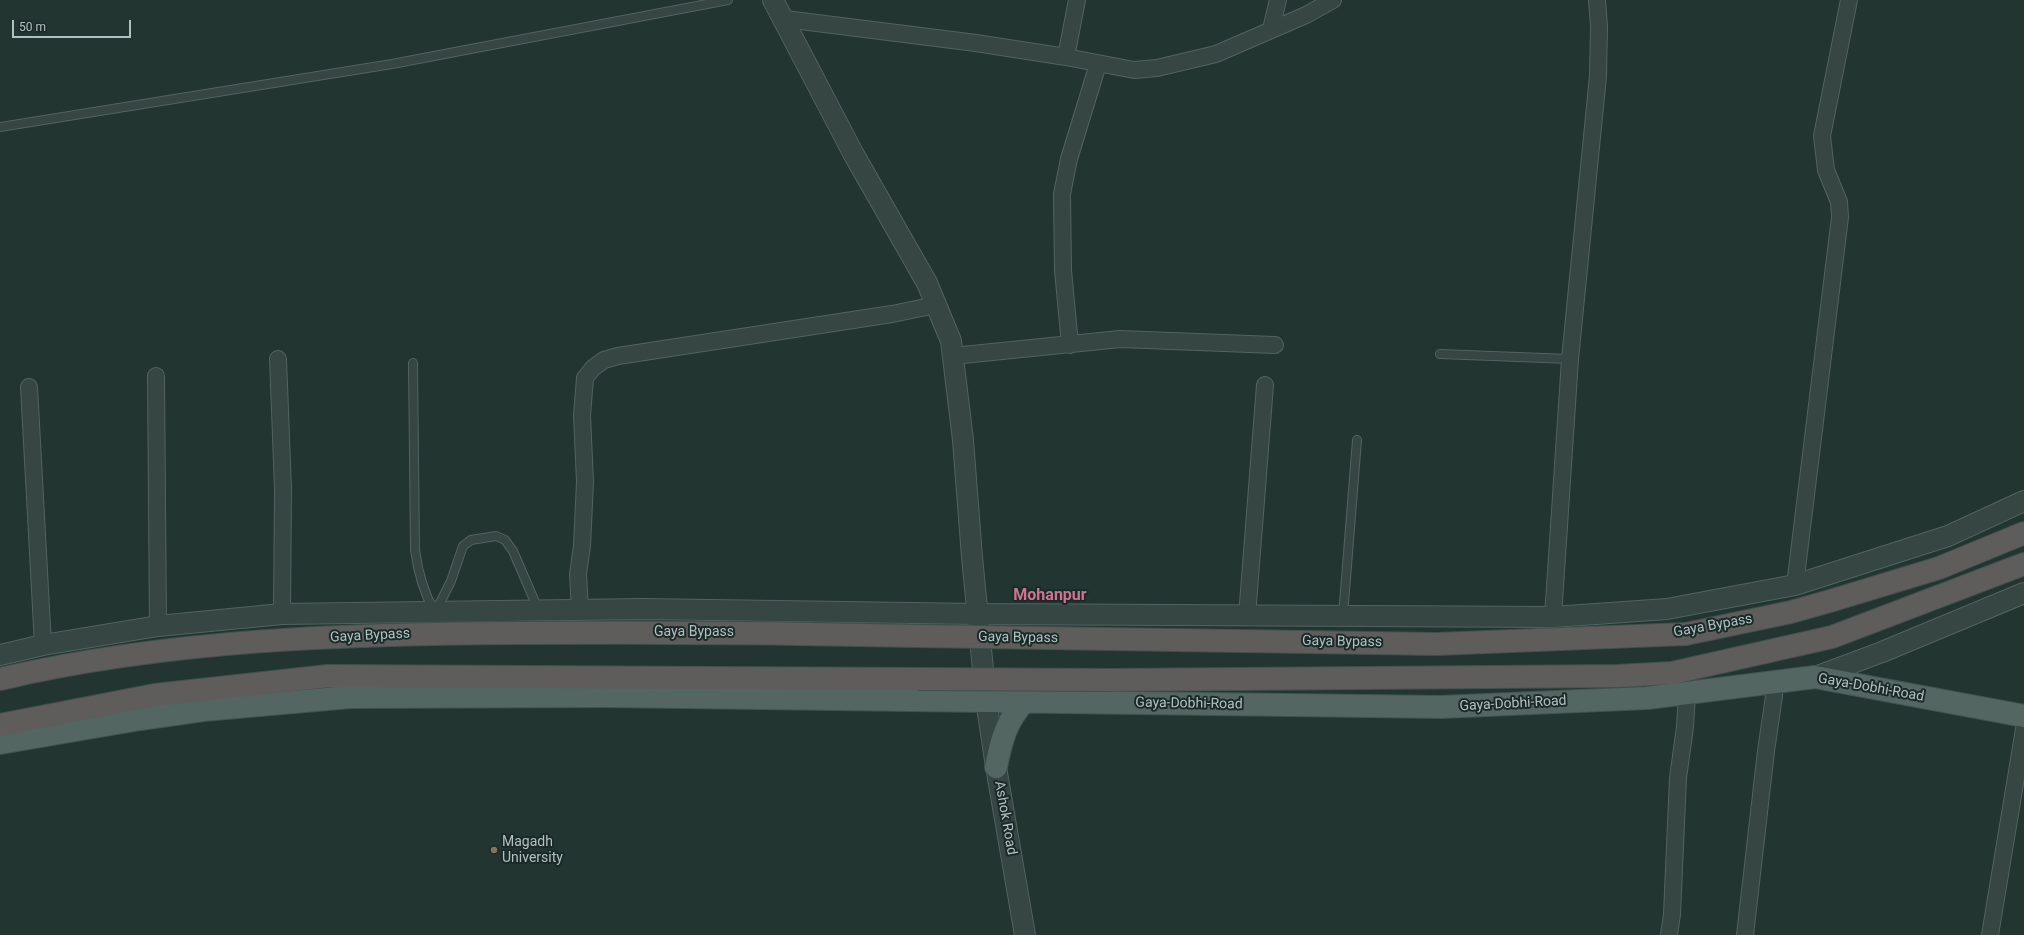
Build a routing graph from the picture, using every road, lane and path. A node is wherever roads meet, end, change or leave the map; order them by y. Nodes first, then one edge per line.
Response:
1 (728, 0) edge
2 (774, 0) edge
3 (1077, 0) edge
4 (1278, 0) edge
5 (1333, 0) edge
6 (1597, 0) edge
7 (1849, 0) edge
8 (785, 19) junction
9 (1271, 29) junction
10 (1066, 57) junction
11 (1098, 64) junction
12 (0, 127) edge
13 (936, 305) junction
14 (1070, 345) junction
15 (1275, 345) dead end
16 (1440, 354) dead end
17 (953, 356) junction
18 (278, 359) dead end
19 (1570, 359) junction
20 (413, 363) dead end
21 (156, 376) dead end
22 (1265, 385) dead end
23 (30, 388) dead end
24 (1358, 440) dead end
25 (2024, 501) edge
26 (2024, 533) edge
27 (2024, 564) edge
28 (1795, 585) junction
29 (2024, 593) edge
30 (580, 610) junction
31 (538, 611) junction
32 (435, 613) junction
33 (282, 614) junction
34 (978, 614) junction
35 (1247, 616) junction
36 (1343, 616) junction
37 (1554, 617) junction
38 (158, 626) junction
39 (43, 645) junction
40 (0, 655) edge
41 (1815, 677) junction
42 (0, 679) edge
43 (1774, 682) junction
44 (1687, 693) junction
45 (992, 700) junction
46 (1025, 701) junction
47 (2024, 716) edge
48 (0, 725) edge
49 (2024, 729) edge
50 (0, 743) edge
51 (996, 768) junction
52 (1025, 935) edge
53 (1669, 935) edge
54 (1745, 935) edge
55 (1990, 935) edge

1 - 12 lane
2 - 8 street, Ashok Road
3 - 10 street
4 - 9 street
5 - 9 street
6 - 19 street
7 - 28 street
8 - 10 street
8 - 13 street, Ashok Road
9 - 11 street
10 - 11 street
11 - 14 street
13 - 17 street, Ashok Road
13 - 30 street
14 - 15 street
14 - 17 street
16 - 19 lane
17 - 34 street, Ashok Road
18 - 33 street
19 - 37 street
20 - 32 lane
21 - 38 street
22 - 35 street
23 - 39 street
24 - 36 lane
25 - 28 street
26 - 42 highway, Gaya Bypass, bridge
27 - 48 highway, bridge
28 - 37 street
29 - 41 street
30 - 31 street
30 - 34 street
31 - 32 street
31 - 32 lane
32 - 33 street
33 - 38 street
34 - 35 street
34 - 45 street, Ashok Road
35 - 36 street
36 - 37 street
38 - 39 street
39 - 40 street
41 - 43 main road, Gaya-Dobhi-Road
41 - 47 main road, Gaya-Dobhi-Road
43 - 44 main road, Gaya-Dobhi-Road
43 - 54 street
44 - 46 main road, Gaya-Dobhi-Road
44 - 53 street
45 - 46 main road, Gaya-Dobhi-Road
45 - 50 main road, Gaya-Dobhi-Road
45 - 51 street, Ashok Road
46 - 51 main road
49 - 55 street
51 - 52 street, Ashok Road

